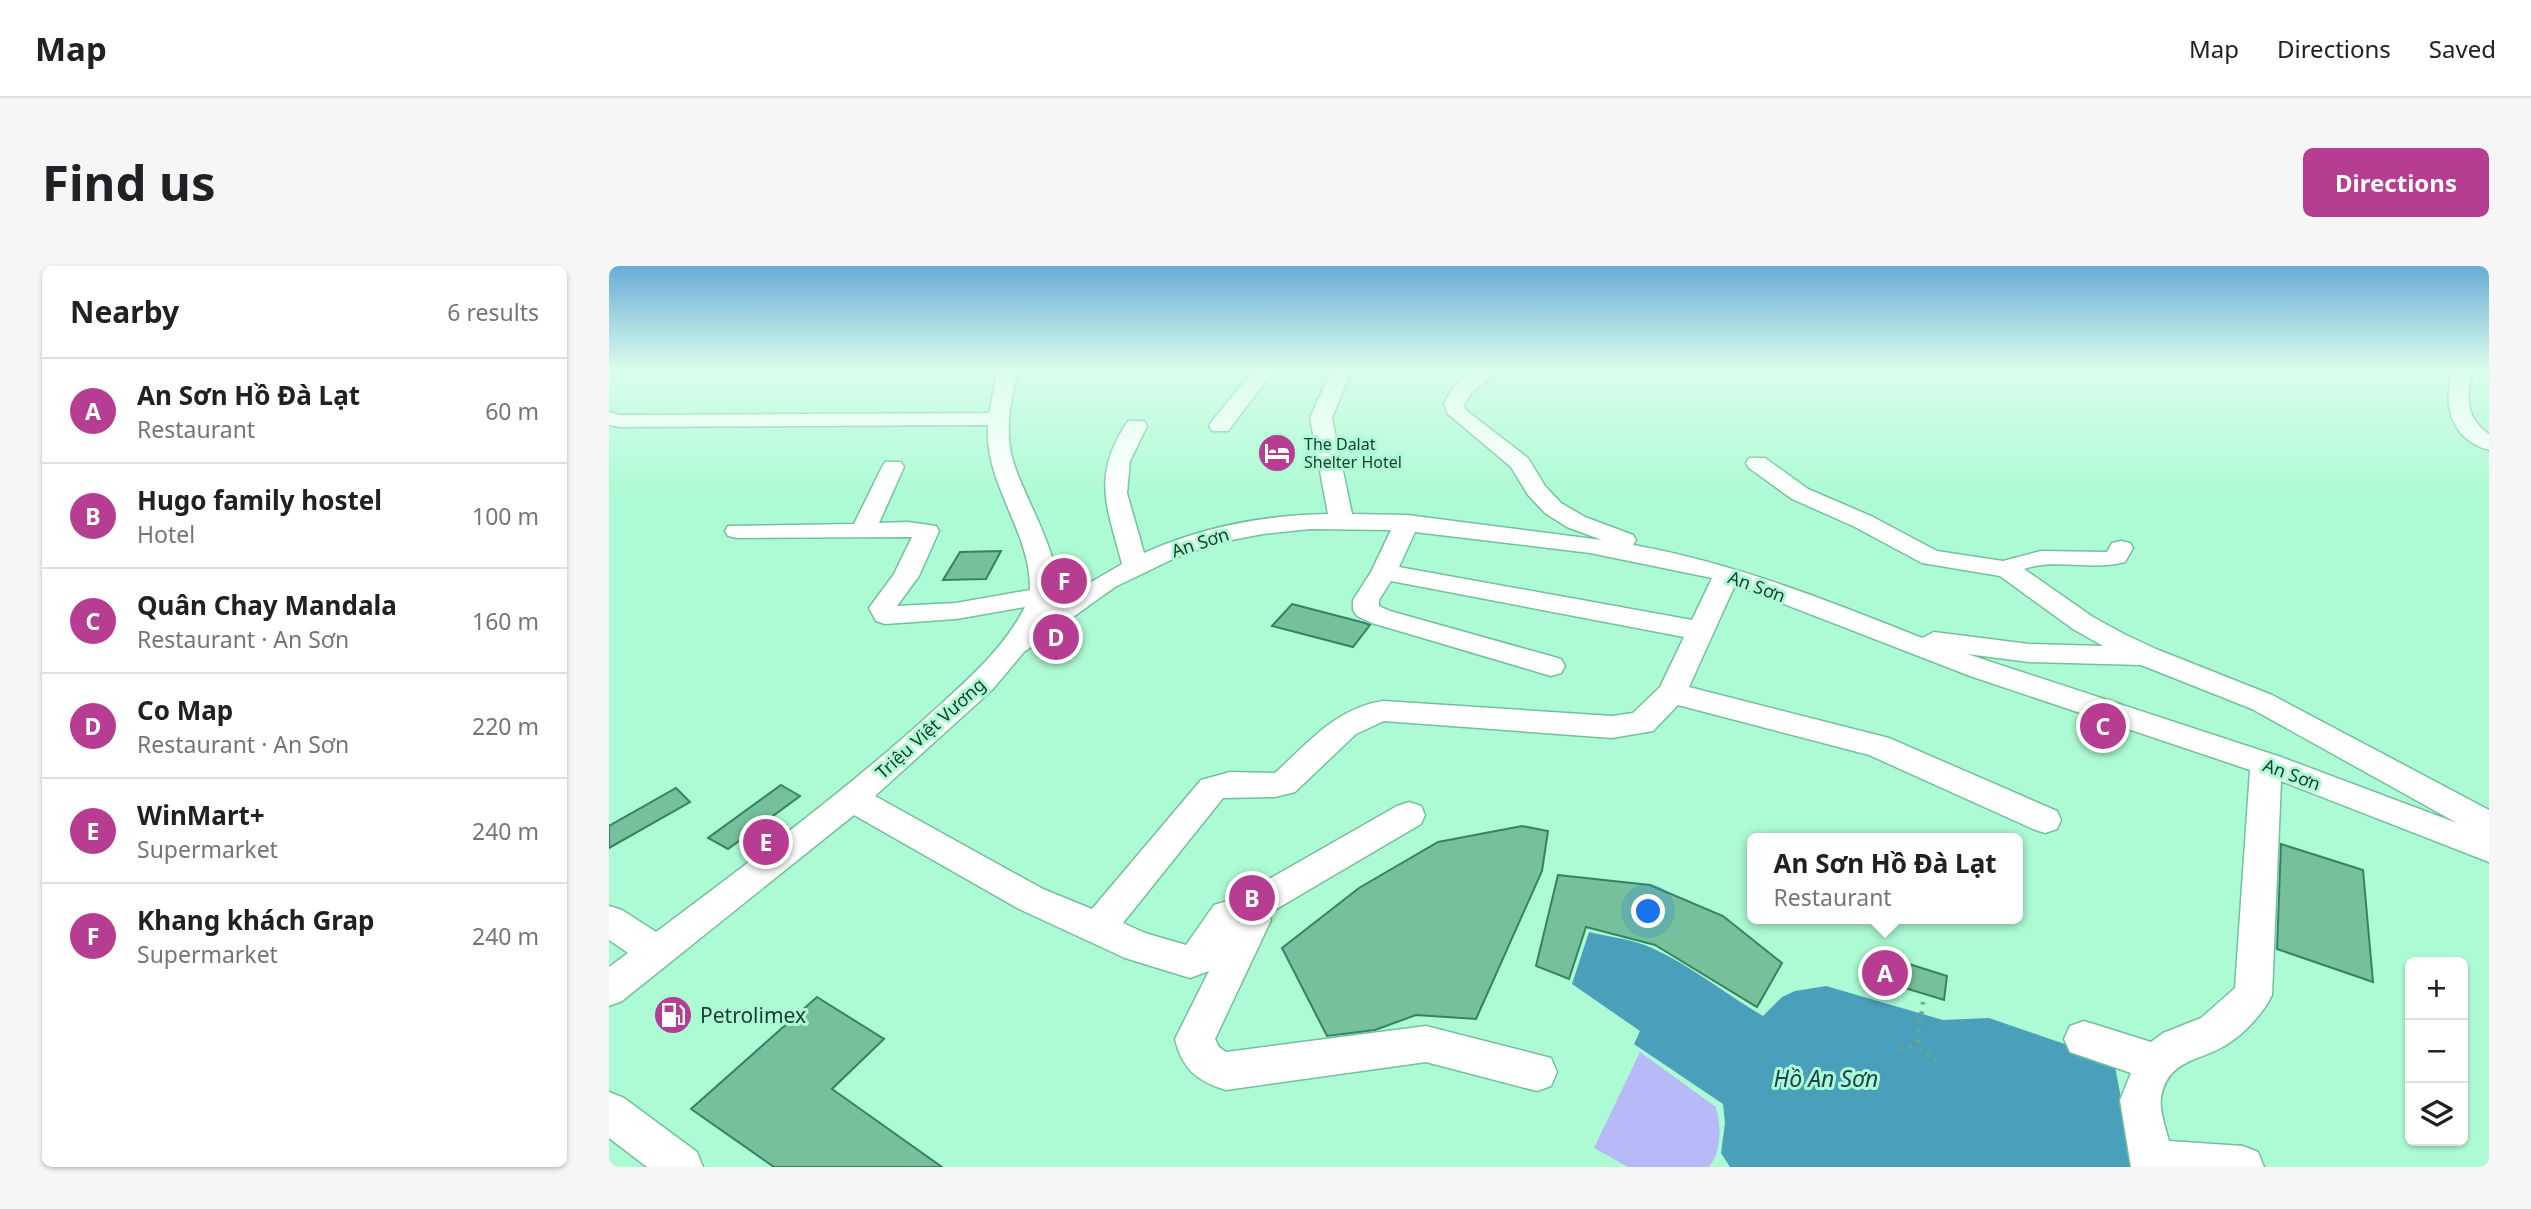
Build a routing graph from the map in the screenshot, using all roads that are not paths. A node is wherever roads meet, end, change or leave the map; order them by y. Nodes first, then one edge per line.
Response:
1 (1001, 410) edge
2 (1233, 410) edge
3 (1324, 410) edge
4 (1455, 410) edge
5 (2458, 410) edge
6 (609, 418) edge
7 (999, 419) junction
8 (1136, 426) dead end
9 (1220, 426) dead end
10 (2489, 443) edge
11 (1757, 463) dead end
12 (893, 467) dead end
13 (1340, 520) junction
14 (1407, 522) junction
15 (737, 531) dead end
16 (863, 531) junction
17 (2121, 548) dead end
18 (1655, 556) junction
19 (1135, 566) junction
20 (2007, 569) junction
21 (1384, 572) junction
22 (1727, 574) junction
23 (1043, 596) junction
24 (1702, 631) junction
25 (1017, 645) junction
26 (1912, 645) junction
27 (2146, 656) junction
28 (1551, 666) dead end
29 (1672, 693) junction
30 (2266, 764) junction
31 (851, 798) junction
32 (1409, 815) dead end
33 (2045, 820) dead end
34 (2489, 825) edge
35 (2489, 849) edge
36 (1245, 910) junction
37 (609, 921) edge
38 (1098, 928) junction
39 (656, 952) junction
40 (609, 989) edge
41 (2084, 1039) dead end
42 (2155, 1062) junction
43 (1537, 1072) dead end
44 (609, 1112) edge
45 (2151, 1164) edge
46 (683, 1167) edge
47 (2243, 1167) edge

1 - 7 street
2 - 9 street
3 - 13 street
4 - 18 street
5 - 10 street
6 - 7 street
7 - 23 street
8 - 19 street
11 - 20 street
12 - 16 street
13 - 14 street, An Sơn
13 - 19 street, An Sơn
14 - 18 street, An Sơn
14 - 21 street
15 - 16 street
16 - 23 street
17 - 20 street
18 - 22 street, An Sơn
19 - 25 street, An Sơn
20 - 27 street
21 - 24 street
21 - 28 street
22 - 24 street
22 - 26 street, An Sơn
23 - 25 street, Triệu Việt Vương
24 - 29 street
25 - 31 street, Triệu Việt Vương
26 - 27 street
26 - 30 street, An Sơn
27 - 34 street
29 - 33 street
29 - 38 street
30 - 35 street, An Sơn
30 - 42 street
31 - 38 street
31 - 39 street, Triệu Việt Vương
32 - 36 street
36 - 38 street
36 - 43 street
37 - 39 street
39 - 40 street, Triệu Việt Vương
41 - 42 street
42 - 45 street
44 - 46 street
45 - 47 street

